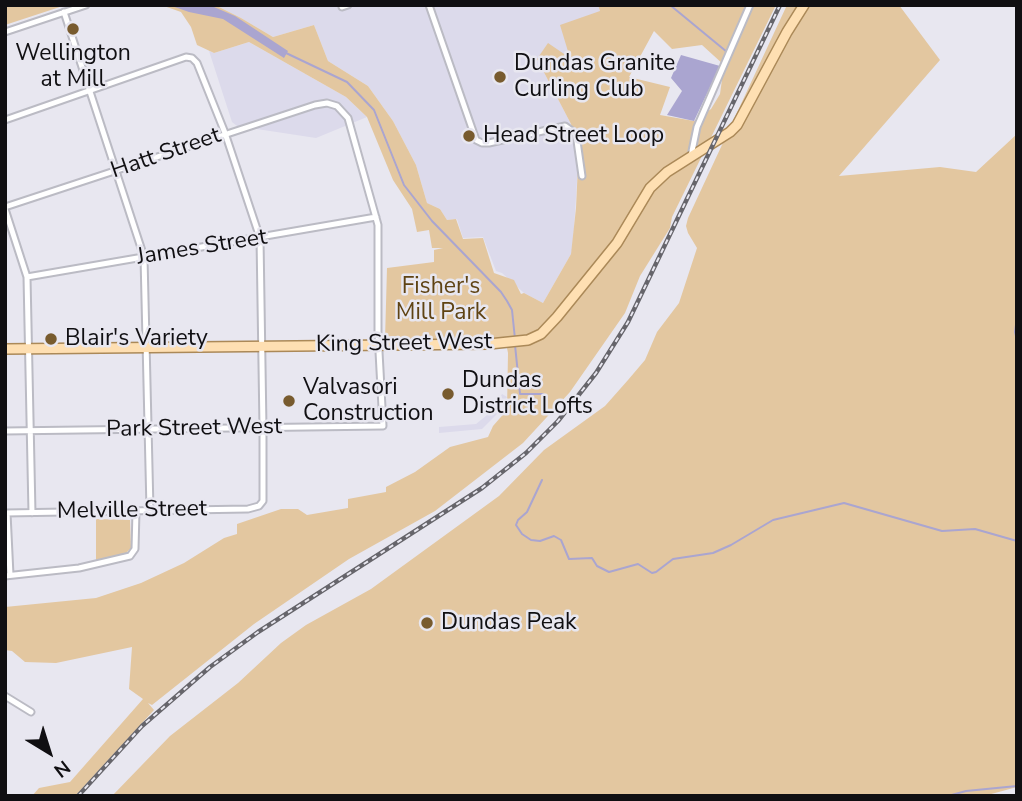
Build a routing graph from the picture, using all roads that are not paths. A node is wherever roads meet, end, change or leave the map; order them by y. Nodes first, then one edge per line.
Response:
1 (86, 5) edge
2 (429, 5) edge
3 (750, 5) edge
4 (804, 5) edge
5 (64, 12) junction
6 (5, 32) edge
7 (90, 92) junction
8 (5, 120) edge
9 (225, 133) junction
10 (691, 156) junction
11 (116, 171) junction
12 (582, 176) dead end
13 (5, 208) edge
14 (376, 218) junction
15 (260, 238) junction
16 (144, 257) junction
17 (27, 277) junction
18 (379, 344) junction
19 (263, 346) junction
20 (146, 348) junction
21 (5, 349) edge
22 (30, 349) junction
23 (263, 428) junction
24 (148, 430) junction
25 (5, 431) edge
26 (31, 431) junction
27 (150, 510) junction
28 (136, 511) junction
29 (6, 513) edge
30 (32, 513) junction
31 (8, 575) edge
32 (5, 696) edge
33 (31, 712) dead end

1 - 5 street
2 - 12 street
3 - 10 street
4 - 10 main road, King Street West
5 - 6 street
5 - 7 street
7 - 8 street
7 - 9 street
7 - 11 street
9 - 11 street, Hatt Street
9 - 14 street, Hatt Street
9 - 15 street
10 - 18 main road, King Street West
11 - 13 street, Hatt Street
11 - 16 street
13 - 17 street
14 - 15 street, James Street
14 - 18 street
15 - 16 street, James Street
15 - 19 street
16 - 17 street, James Street
16 - 20 street
17 - 22 street
18 - 19 main road, King Street West
18 - 23 street, Park Street West
19 - 20 main road, King Street West
19 - 23 street
20 - 22 main road, King Street West
20 - 24 street
21 - 22 main road, King Street West
22 - 26 street
23 - 24 street, Park Street West
23 - 27 street, Melville Street
24 - 26 street, Park Street West
24 - 27 street
25 - 26 street, Park Street West
26 - 30 street
27 - 28 street, Melville Street
28 - 30 street, Melville Street
28 - 31 street
29 - 30 street, Melville Street
29 - 31 street
32 - 33 street

